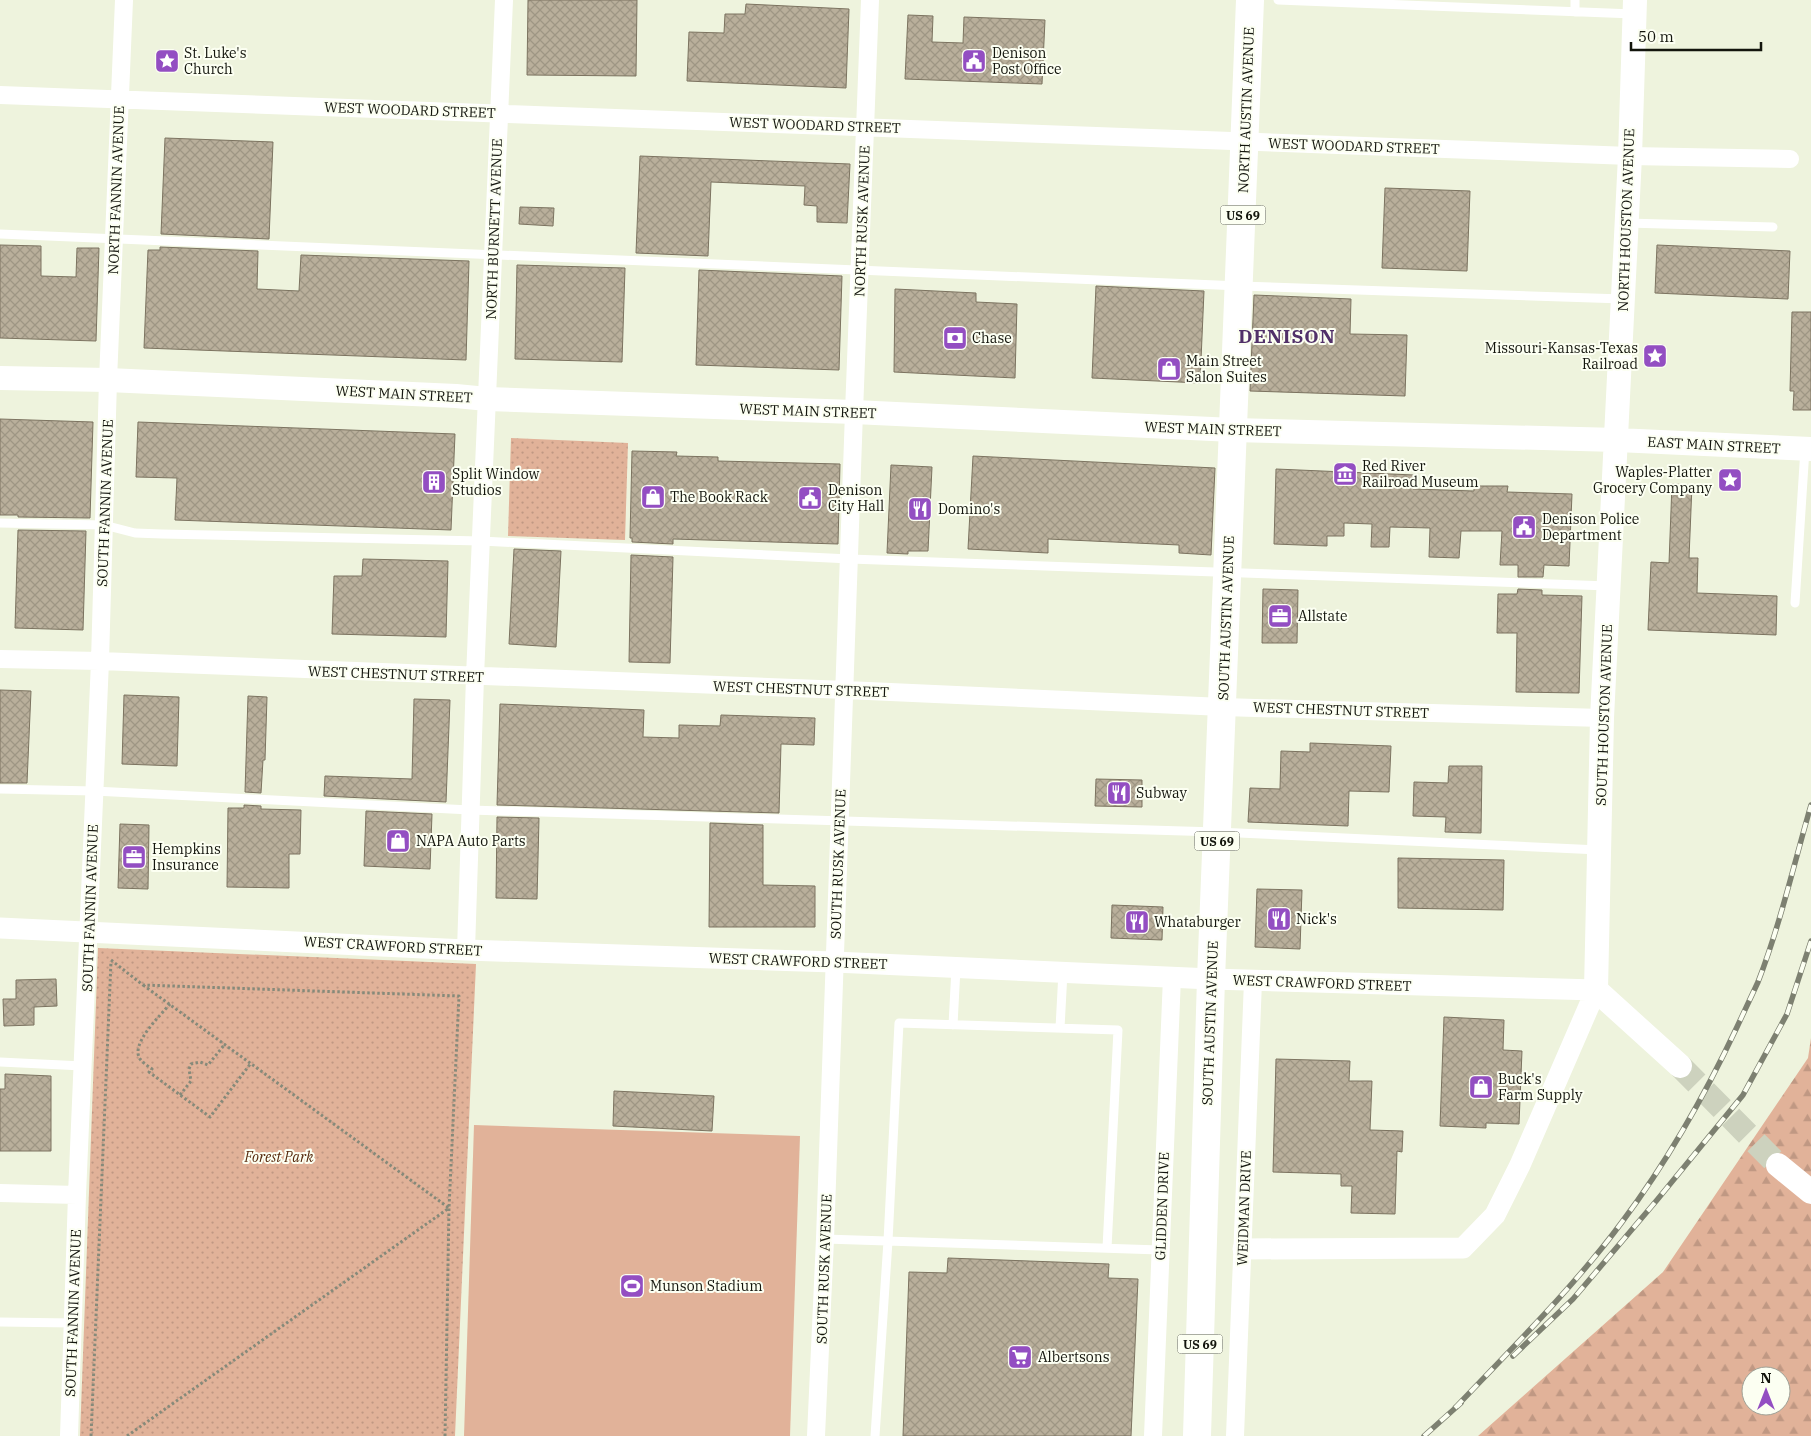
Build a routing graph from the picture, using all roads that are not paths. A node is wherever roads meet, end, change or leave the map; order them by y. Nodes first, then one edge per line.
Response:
1 (124, 0) edge
2 (504, 0) edge
3 (870, 0) edge
4 (1250, 0) edge
5 (1278, 0) edge
6 (1576, 0) edge
7 (1635, 7) edge
8 (1575, 12) junction
9 (0, 95) edge
10 (120, 99) junction
11 (499, 114) junction
12 (865, 127) junction
13 (1246, 142) junction
14 (1630, 156) junction
15 (1790, 159) dead end
16 (1626, 223) junction
17 (1773, 227) dead end
18 (0, 234) edge
19 (114, 239) junction
20 (493, 255) junction
21 (860, 270) junction
22 (1240, 286) junction
23 (1623, 299) junction
24 (0, 378) edge
25 (108, 380) junction
26 (488, 399) junction
27 (854, 412) junction
28 (1234, 430) junction
29 (1617, 440) junction
30 (1808, 449) edge
31 (0, 523) edge
32 (104, 525) junction
33 (481, 541) junction
34 (850, 559) junction
35 (1228, 573) junction
36 (1609, 586) junction
37 (1795, 603) dead end
38 (0, 659) edge
39 (100, 661) junction
40 (475, 677) junction
41 (846, 690) junction
42 (1223, 707) junction
43 (1602, 718) junction
44 (0, 789) edge
45 (94, 791) junction
46 (470, 810) junction
47 (840, 821) junction
48 (1217, 832) junction
49 (1599, 850) junction
50 (0, 928) edge
51 (89, 931) junction
52 (466, 950) junction
53 (834, 962) junction
54 (956, 968) junction
55 (1063, 972) junction
56 (1172, 977) junction
57 (1211, 980) junction
58 (1254, 981) junction
59 (1596, 990) junction
60 (953, 1025) junction
61 (1060, 1028) junction
62 (0, 1062) edge
63 (83, 1066) junction
64 (1680, 1066) tunnel mouth
65 (1778, 1165) tunnel mouth
66 (1811, 1192) edge
67 (0, 1193) edge
68 (77, 1195) junction
69 (825, 1239) junction
70 (888, 1240) junction
71 (1107, 1248) junction
72 (1243, 1249) junction
73 (1160, 1250) junction
74 (0, 1322) edge
75 (73, 1324) junction
76 (69, 1436) edge
77 (816, 1436) edge
78 (875, 1436) edge
79 (1152, 1436) edge
80 (1197, 1436) edge
81 (1235, 1436) edge

1 - 10 street, NORTH FANNIN AVENUE
2 - 11 street, NORTH BURNETT AVENUE
3 - 12 street, NORTH RUSK AVENUE
4 - 13 highway, NORTH AUSTIN AVENUE / US 69
5 - 8 lane
6 - 8 lane
7 - 8 lane
7 - 14 main road, NORTH HOUSTON AVENUE
9 - 10 street, WEST WOODARD STREET
10 - 11 street, WEST WOODARD STREET
10 - 19 street, NORTH FANNIN AVENUE
11 - 12 street, WEST WOODARD STREET
11 - 20 street, NORTH BURNETT AVENUE
12 - 13 street, WEST WOODARD STREET
12 - 21 street, NORTH RUSK AVENUE
13 - 14 street, WEST WOODARD STREET
13 - 22 highway, NORTH AUSTIN AVENUE / US 69
14 - 15 street, WEST WOODARD STREET
14 - 16 main road, NORTH HOUSTON AVENUE
16 - 17 lane
16 - 23 main road, NORTH HOUSTON AVENUE
18 - 19 lane
19 - 20 lane
19 - 25 street, NORTH FANNIN AVENUE
20 - 21 lane
20 - 26 street, NORTH BURNETT AVENUE
21 - 22 lane
21 - 27 street, NORTH RUSK AVENUE
22 - 23 lane
22 - 28 highway, NORTH AUSTIN AVENUE / US 69
23 - 29 main road, NORTH HOUSTON AVENUE
24 - 25 main road, WEST MAIN STREET
25 - 26 main road, WEST MAIN STREET
25 - 32 street, SOUTH FANNIN AVENUE
26 - 27 main road, WEST MAIN STREET
26 - 33 street, NORTH BURNETT AVENUE
27 - 28 main road, WEST MAIN STREET
27 - 34 street, SOUTH RUSK AVENUE
28 - 29 main road, WEST MAIN STREET
28 - 35 highway, SOUTH AUSTIN AVENUE / US 69
29 - 30 main road, EAST MAIN STREET
29 - 36 main road, SOUTH HOUSTON AVENUE
30 - 37 lane
31 - 32 lane
32 - 33 lane
32 - 39 street, SOUTH FANNIN AVENUE
33 - 34 lane
33 - 40 street, NORTH BURNETT AVENUE
34 - 35 lane
34 - 41 street, SOUTH RUSK AVENUE
35 - 36 lane
35 - 42 highway, SOUTH AUSTIN AVENUE / US 69
36 - 43 main road, SOUTH HOUSTON AVENUE
38 - 39 street, WEST CHESTNUT STREET
39 - 40 street, WEST CHESTNUT STREET
39 - 45 street, SOUTH FANNIN AVENUE
40 - 41 street, WEST CHESTNUT STREET
40 - 46 street, NORTH BURNETT AVENUE
41 - 42 street, WEST CHESTNUT STREET
41 - 47 street, SOUTH RUSK AVENUE
42 - 43 street, WEST CHESTNUT STREET
42 - 48 highway, SOUTH AUSTIN AVENUE / US 69
43 - 49 main road, SOUTH HOUSTON AVENUE
44 - 45 lane
45 - 46 lane
45 - 51 street, SOUTH FANNIN AVENUE
46 - 47 lane
46 - 52 street, NORTH BURNETT AVENUE
47 - 48 lane
47 - 53 street, SOUTH RUSK AVENUE
48 - 49 lane
48 - 57 highway, SOUTH AUSTIN AVENUE / US 69
49 - 59 main road, SOUTH HOUSTON AVENUE
50 - 51 street, WEST CRAWFORD STREET
51 - 52 street, WEST CRAWFORD STREET
51 - 63 street, SOUTH FANNIN AVENUE
52 - 53 street, WEST CRAWFORD STREET
53 - 54 street, WEST CRAWFORD STREET
53 - 69 street, SOUTH RUSK AVENUE
54 - 55 street, WEST CRAWFORD STREET
54 - 60 lane
55 - 56 street, WEST CRAWFORD STREET
55 - 61 lane
56 - 57 street, WEST CRAWFORD STREET
56 - 73 street, GLIDDEN DRIVE
57 - 58 street, WEST CRAWFORD STREET
57 - 80 highway, SOUTH AUSTIN AVENUE / US 69
58 - 59 street, WEST CRAWFORD STREET
58 - 72 street, WEIDMAN DRIVE
59 - 64 main road
59 - 72 street
60 - 61 lane
60 - 70 lane
61 - 71 lane
62 - 63 lane
63 - 68 street, SOUTH FANNIN AVENUE
65 - 66 main road
67 - 68 street
68 - 75 street, SOUTH FANNIN AVENUE
69 - 70 lane
69 - 77 street, SOUTH RUSK AVENUE
70 - 71 lane
70 - 78 lane
71 - 73 lane
72 - 81 street, WEIDMAN DRIVE
73 - 79 street, GLIDDEN DRIVE
74 - 75 lane
75 - 76 street, SOUTH FANNIN AVENUE

